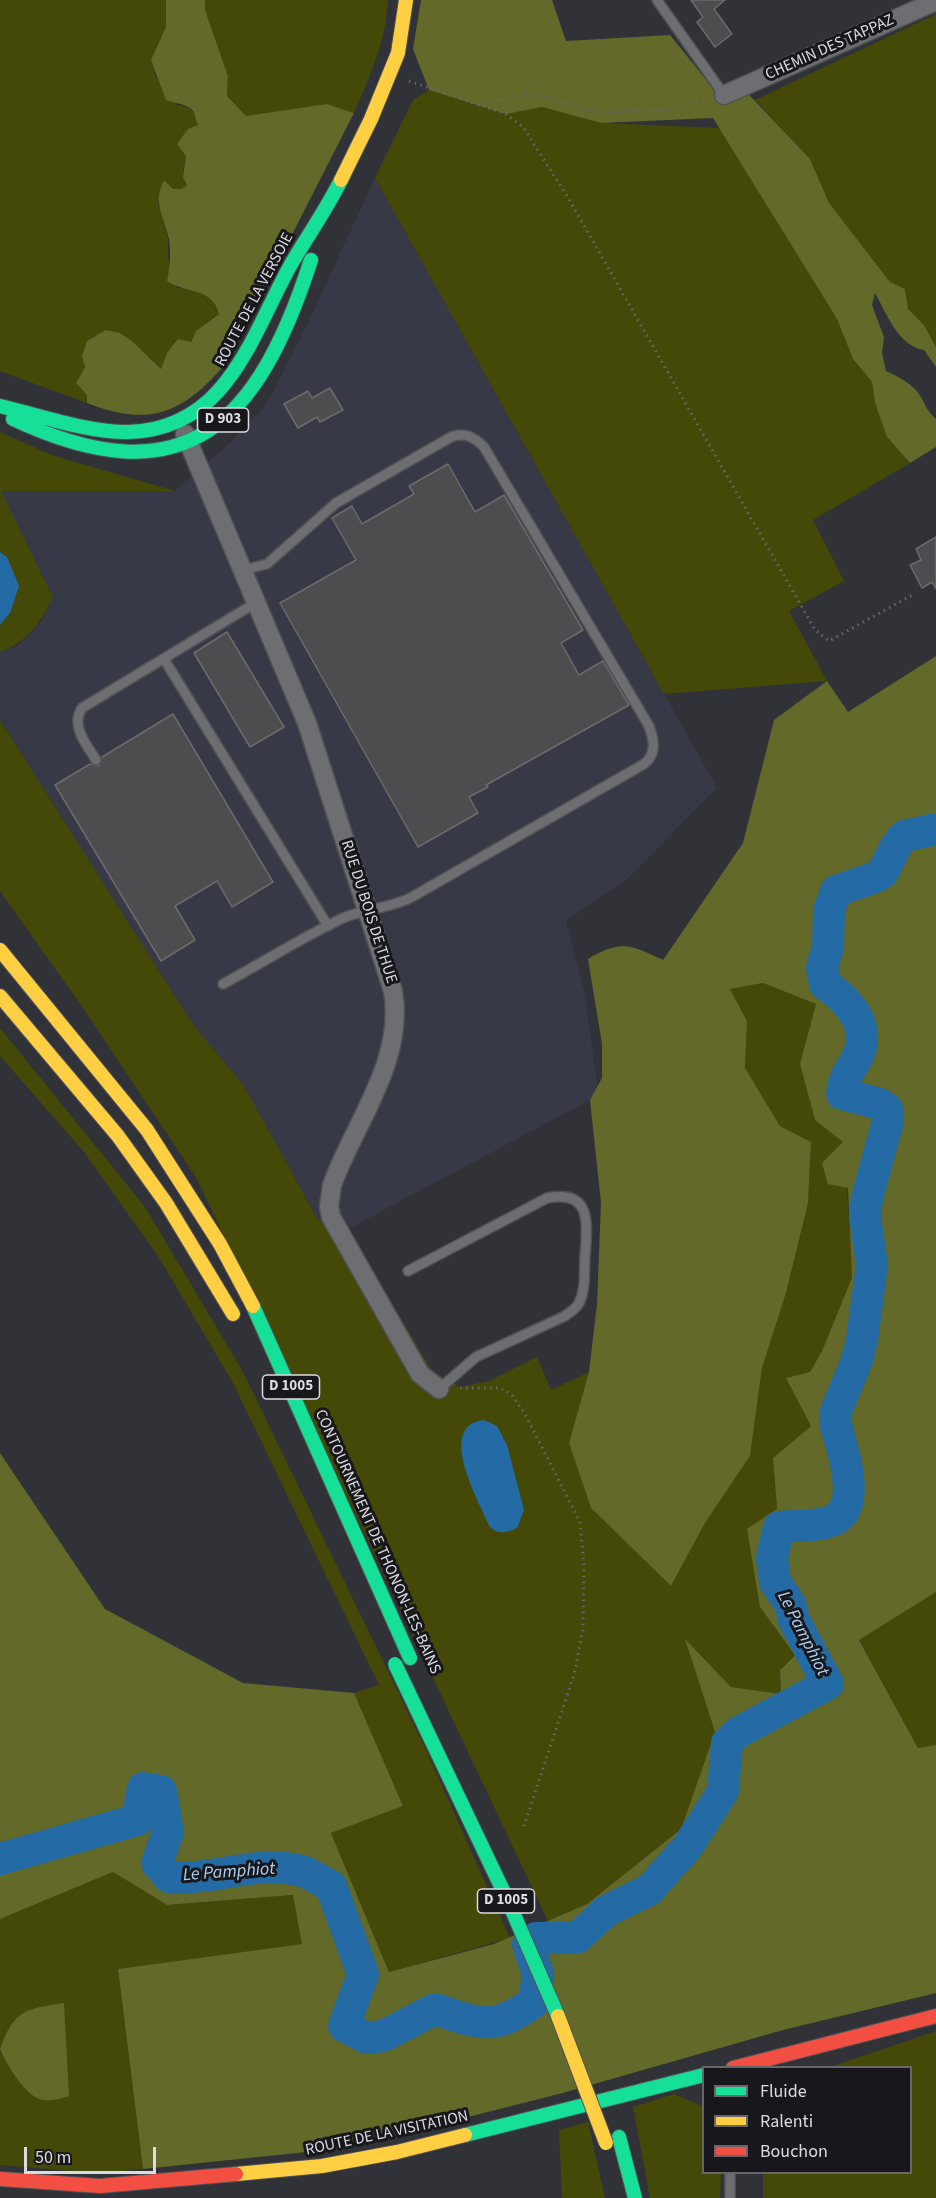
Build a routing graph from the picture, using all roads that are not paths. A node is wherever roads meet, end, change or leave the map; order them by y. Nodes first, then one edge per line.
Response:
1 (406, 0) edge
2 (657, 0) edge
3 (936, 1) edge
4 (724, 95) joint
5 (328, 207) junction
6 (0, 406) edge
7 (0, 413) edge
8 (179, 421) junction
9 (188, 442) junction
10 (243, 570) junction
11 (257, 602) junction
12 (164, 659) junction
13 (96, 760) dead end
14 (366, 909) junction
15 (328, 926) junction
16 (0, 936) edge
17 (0, 950) edge
18 (22, 976) junction
19 (223, 984) dead end
20 (0, 996) edge
21 (408, 1271) dead end
22 (242, 1330) dead end
23 (439, 1389) joint
24 (392, 1659) dead end
25 (413, 1663) dead end
26 (469, 1786) dead end
27 (573, 2015) dead end
28 (936, 2016) edge
29 (737, 2066) edge
30 (702, 2076) edge
31 (604, 2090) dead end
32 (613, 2140) junction
33 (613, 2171) dead end
34 (730, 2174) edge
35 (0, 2180) edge
36 (635, 2198) edge
37 (730, 2198) edge

1 - 5 main road, ROUTE DE LA VERSOIE / D 903
2 - 4 lane
3 - 4 street, CHEMIN DES TAPPAZ
5 - 8 main road, ROUTE DE LA VERSOIE / D 903
5 - 9 main road, ROUTE DE LA VERSOIE / D 903
6 - 8 main road, ROUTE DE LA VERSOIE / D 903
7 - 9 main road, ROUTE DE LA VERSOIE / D 903
8 - 9 street, RUE DU BOIS DE THUE
9 - 10 street, RUE DU BOIS DE THUE
10 - 11 street, RUE DU BOIS DE THUE
10 - 14 lane
11 - 12 lane
11 - 14 street, RUE DU BOIS DE THUE
12 - 13 lane
12 - 15 lane
14 - 15 lane
14 - 23 street, RUE DU BOIS DE THUE
15 - 19 lane
16 - 18 main road
17 - 18 main road, CONTOURNEMENT DE THONON-LES-BAINS / D 1005
18 - 25 main road, CONTOURNEMENT DE THONON-LES-BAINS / D 1005
20 - 22 main road
21 - 23 lane
24 - 32 main road, CONTOURNEMENT DE THONON-LES-BAINS / D 1005, bridge
26 - 27 main road, D 1005
28 - 29 main road
30 - 35 main road, ROUTE DE LA VISITATION
31 - 32 main road, CONTOURNEMENT DE THONON-LES-BAINS / D 1005
32 - 33 main road, CONTOURNEMENT DE THONON-LES-BAINS / D 1005
32 - 36 main road, CONTOURNEMENT DE THONON-LES-BAINS / D 1005
34 - 37 lane

